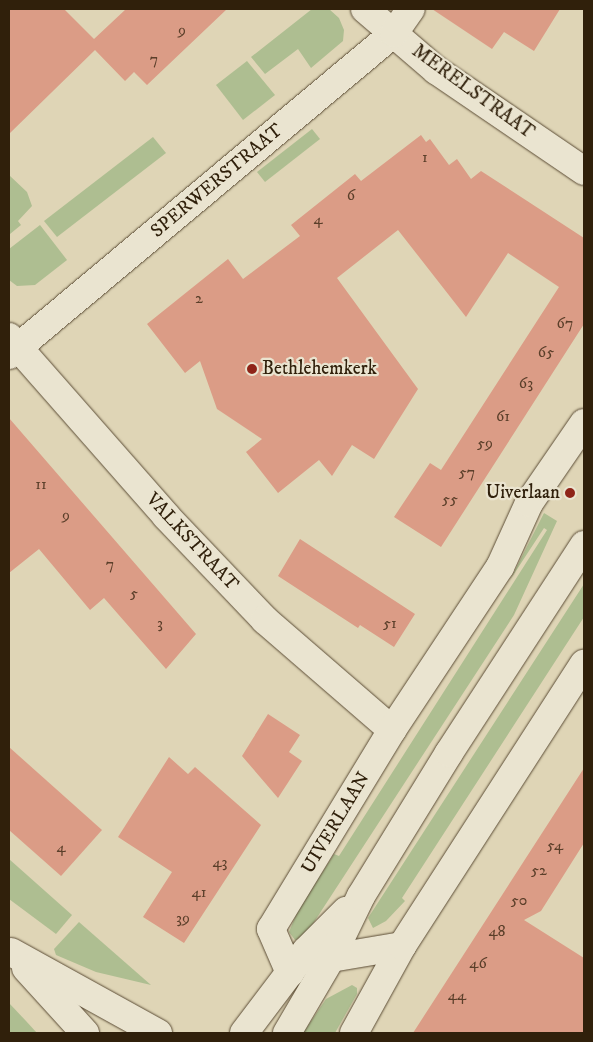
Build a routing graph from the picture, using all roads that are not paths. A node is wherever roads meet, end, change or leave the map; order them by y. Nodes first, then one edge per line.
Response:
1 (365, 9) edge
2 (411, 9) edge
3 (394, 33) junction
4 (584, 171) edge
5 (12, 347) edge
6 (584, 423) edge
7 (584, 545) edge
8 (584, 664) edge
9 (392, 730) junction
10 (362, 896) junction
11 (402, 946) junction
12 (10, 950) edge
13 (331, 958) junction
14 (290, 973) junction
15 (85, 1033) edge
16 (158, 1033) edge
17 (244, 1033) edge
18 (287, 1033) edge
19 (354, 1033) edge

1 - 3 street, MERELSTRAAT
2 - 3 street, SPERWERSTRAAT
3 - 4 street, MERELSTRAAT
3 - 5 street, SPERWERSTRAAT
5 - 9 street, VALKSTRAAT
6 - 9 street, UIVERLAAN
7 - 10 street
8 - 11 street
9 - 14 street, UIVERLAAN
10 - 13 street
10 - 14 street
11 - 13 street
11 - 19 street
12 - 15 street
12 - 16 street
13 - 18 street
14 - 17 street

